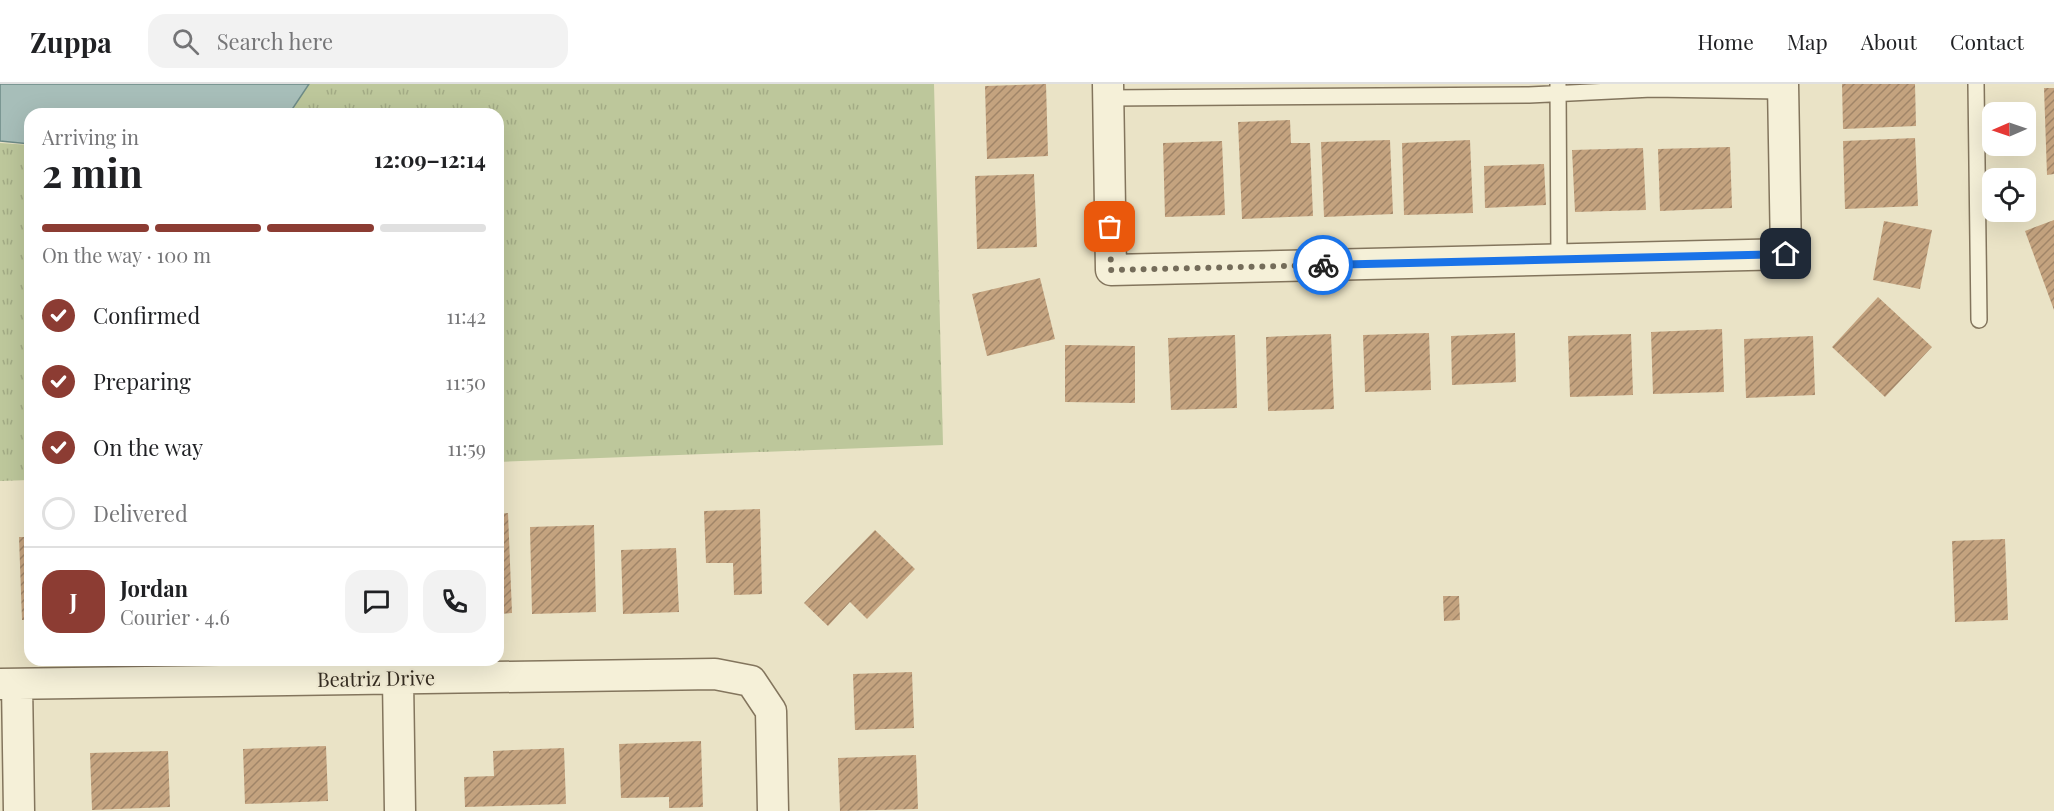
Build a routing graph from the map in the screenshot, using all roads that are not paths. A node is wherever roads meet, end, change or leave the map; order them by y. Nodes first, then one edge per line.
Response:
1 (1976, 84) edge
2 (1783, 87) edge
3 (1559, 89) edge
4 (1108, 91) edge
5 (1560, 259) junction
6 (1979, 320) dead end
7 (398, 679) junction
8 (9, 684) edge
9 (19, 811) edge
10 (400, 811) edge
11 (773, 811) edge

1 - 6 lane
2 - 3 lane
2 - 5 street
3 - 4 lane
3 - 5 lane
4 - 5 street
7 - 8 street, Beatriz Drive
7 - 10 street
7 - 11 street, Beatriz Drive
8 - 9 street

